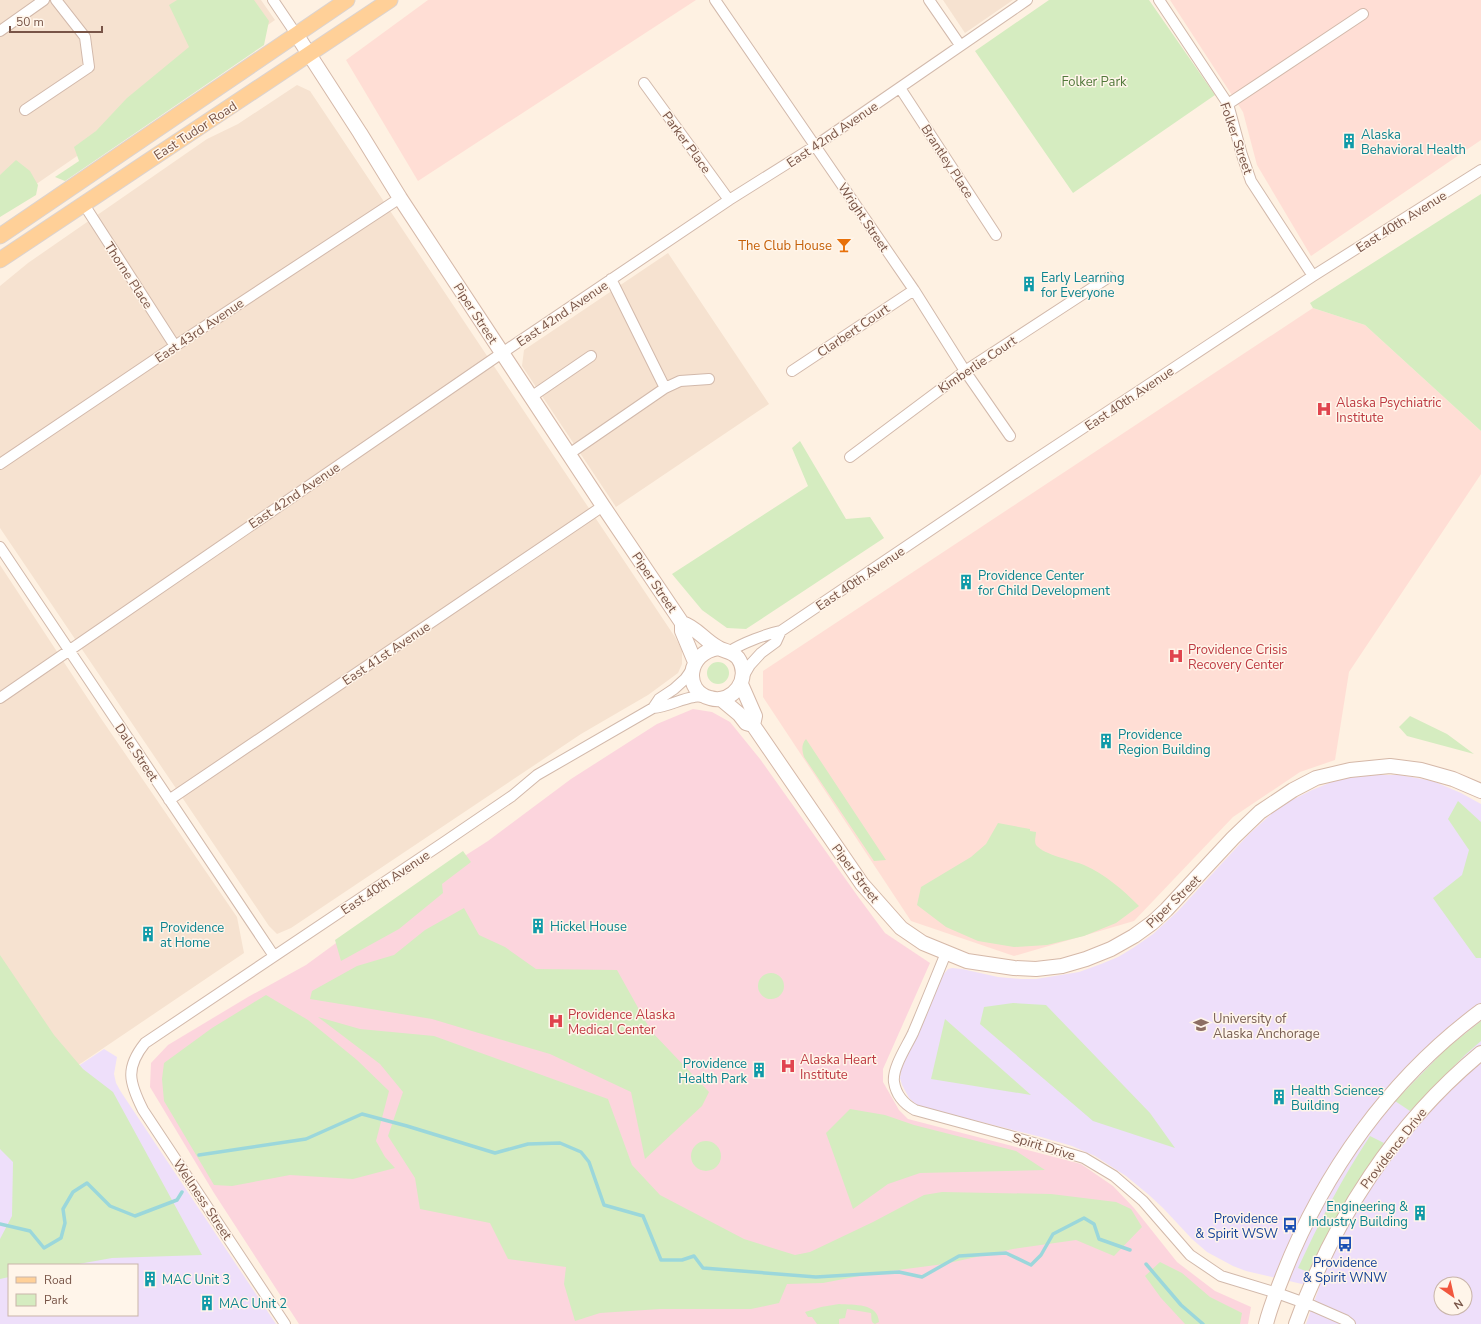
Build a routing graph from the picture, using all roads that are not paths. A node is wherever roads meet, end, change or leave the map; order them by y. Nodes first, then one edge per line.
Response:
1 (44, 0) edge
2 (56, 0) edge
3 (273, 0) edge
4 (347, 0) edge
5 (390, 0) edge
6 (715, 0) edge
7 (929, 0) edge
8 (1028, 0) edge
9 (1159, 0) edge
10 (1363, 14) dead end
11 (0, 31) edge
12 (296, 34) junction
13 (960, 45) junction
14 (310, 54) junction
15 (644, 83) dead end
16 (900, 88) junction
17 (1228, 104) junction
18 (25, 110) dead end
19 (815, 146) junction
20 (1481, 170) edge
21 (400, 198) junction
22 (729, 200) junction
23 (83, 204) junction
24 (996, 235) dead end
25 (0, 236) edge
26 (0, 260) edge
27 (1313, 276) junction
28 (1109, 277) dead end
29 (611, 279) junction
30 (914, 290) junction
31 (175, 346) junction
32 (502, 353) junction
33 (591, 356) dead end
34 (792, 370) dead end
35 (965, 371) junction
36 (708, 379) dead end
37 (665, 388) junction
38 (531, 397) junction
39 (1010, 436) dead end
40 (569, 454) junction
41 (850, 457) dead end
42 (0, 464) edge
43 (603, 506) junction
44 (0, 547) edge
45 (682, 623) junction
46 (781, 631) junction
47 (69, 650) junction
48 (724, 650) junction
49 (694, 665) junction
50 (742, 681) junction
51 (0, 698) edge
52 (714, 698) junction
53 (653, 708) junction
54 (753, 725) junction
55 (1481, 791) edge
56 (169, 800) junction
57 (946, 953) junction
58 (274, 956) junction
59 (1481, 1012) edge
60 (1481, 1053) edge
61 (131, 1070) joint
62 (1277, 1293) junction
63 (1303, 1303) junction
64 (285, 1324) edge
65 (1266, 1324) edge
66 (1296, 1324) edge
67 (1350, 1324) edge

1 - 11 street
2 - 18 street
3 - 12 street, Piper Street
4 - 12 main road, East Tudor Road
5 - 14 main road, East Tudor Road
6 - 19 street, Wright Street
7 - 13 street
8 - 13 street, East 42nd Avenue
9 - 17 street, Folker Street
10 - 17 street
12 - 14 street, Piper Street
12 - 25 main road, East Tudor Road
13 - 16 street, East 42nd Avenue
14 - 21 street, Piper Street
14 - 23 main road, East Tudor Road
15 - 22 street, Parker Place
16 - 19 street, East 42nd Avenue
16 - 24 street, Brantley Place
17 - 27 street, Folker Street
19 - 22 street, East 42nd Avenue
19 - 30 street, Wright Street
20 - 27 street, East 40th Avenue
21 - 31 street, East 43rd Avenue
21 - 32 street, Piper Street
22 - 29 street, East 42nd Avenue
23 - 26 main road, East Tudor Road
23 - 31 street, Thorne Place
27 - 46 street, East 40th Avenue
28 - 35 street, Kimberlie Court
29 - 32 street, East 42nd Avenue
29 - 37 street
30 - 34 street, Clarbert Court
30 - 35 street, Wright Street
31 - 42 street, East 43rd Avenue
32 - 38 street, Piper Street
32 - 47 street, East 42nd Avenue
33 - 38 street
35 - 39 street, Wright Street
35 - 41 street, Kimberlie Court
36 - 37 street
37 - 40 street
38 - 40 street, Piper Street
40 - 43 street, Piper Street
43 - 45 street, Piper Street
43 - 56 street, East 41st Avenue
44 - 47 street, Dale Street
45 - 48 street, Piper Street
45 - 49 street, Piper Street
46 - 48 street, East 40th Avenue
46 - 50 street, East 40th Avenue
47 - 51 street, East 42nd Avenue
47 - 56 street, Dale Street
48 - 49 street
48 - 50 street, Piper Street
49 - 52 street, Piper Street
49 - 53 street, East 40th Avenue
50 - 52 street
50 - 54 street, Piper Street
52 - 53 street, East 40th Avenue
52 - 54 street, Piper Street
53 - 58 street, East 40th Avenue
54 - 57 street, Piper Street
55 - 57 street, Piper Street
56 - 58 street, Dale Street
57 - 62 street, Spirit Drive
58 - 61 street, East 40th Avenue
59 - 62 street
60 - 63 street, Providence Drive
61 - 64 street, Wellness Street
62 - 63 street, Spirit Drive
62 - 65 street
63 - 66 street, Providence Drive
63 - 67 street, Spirit Drive

